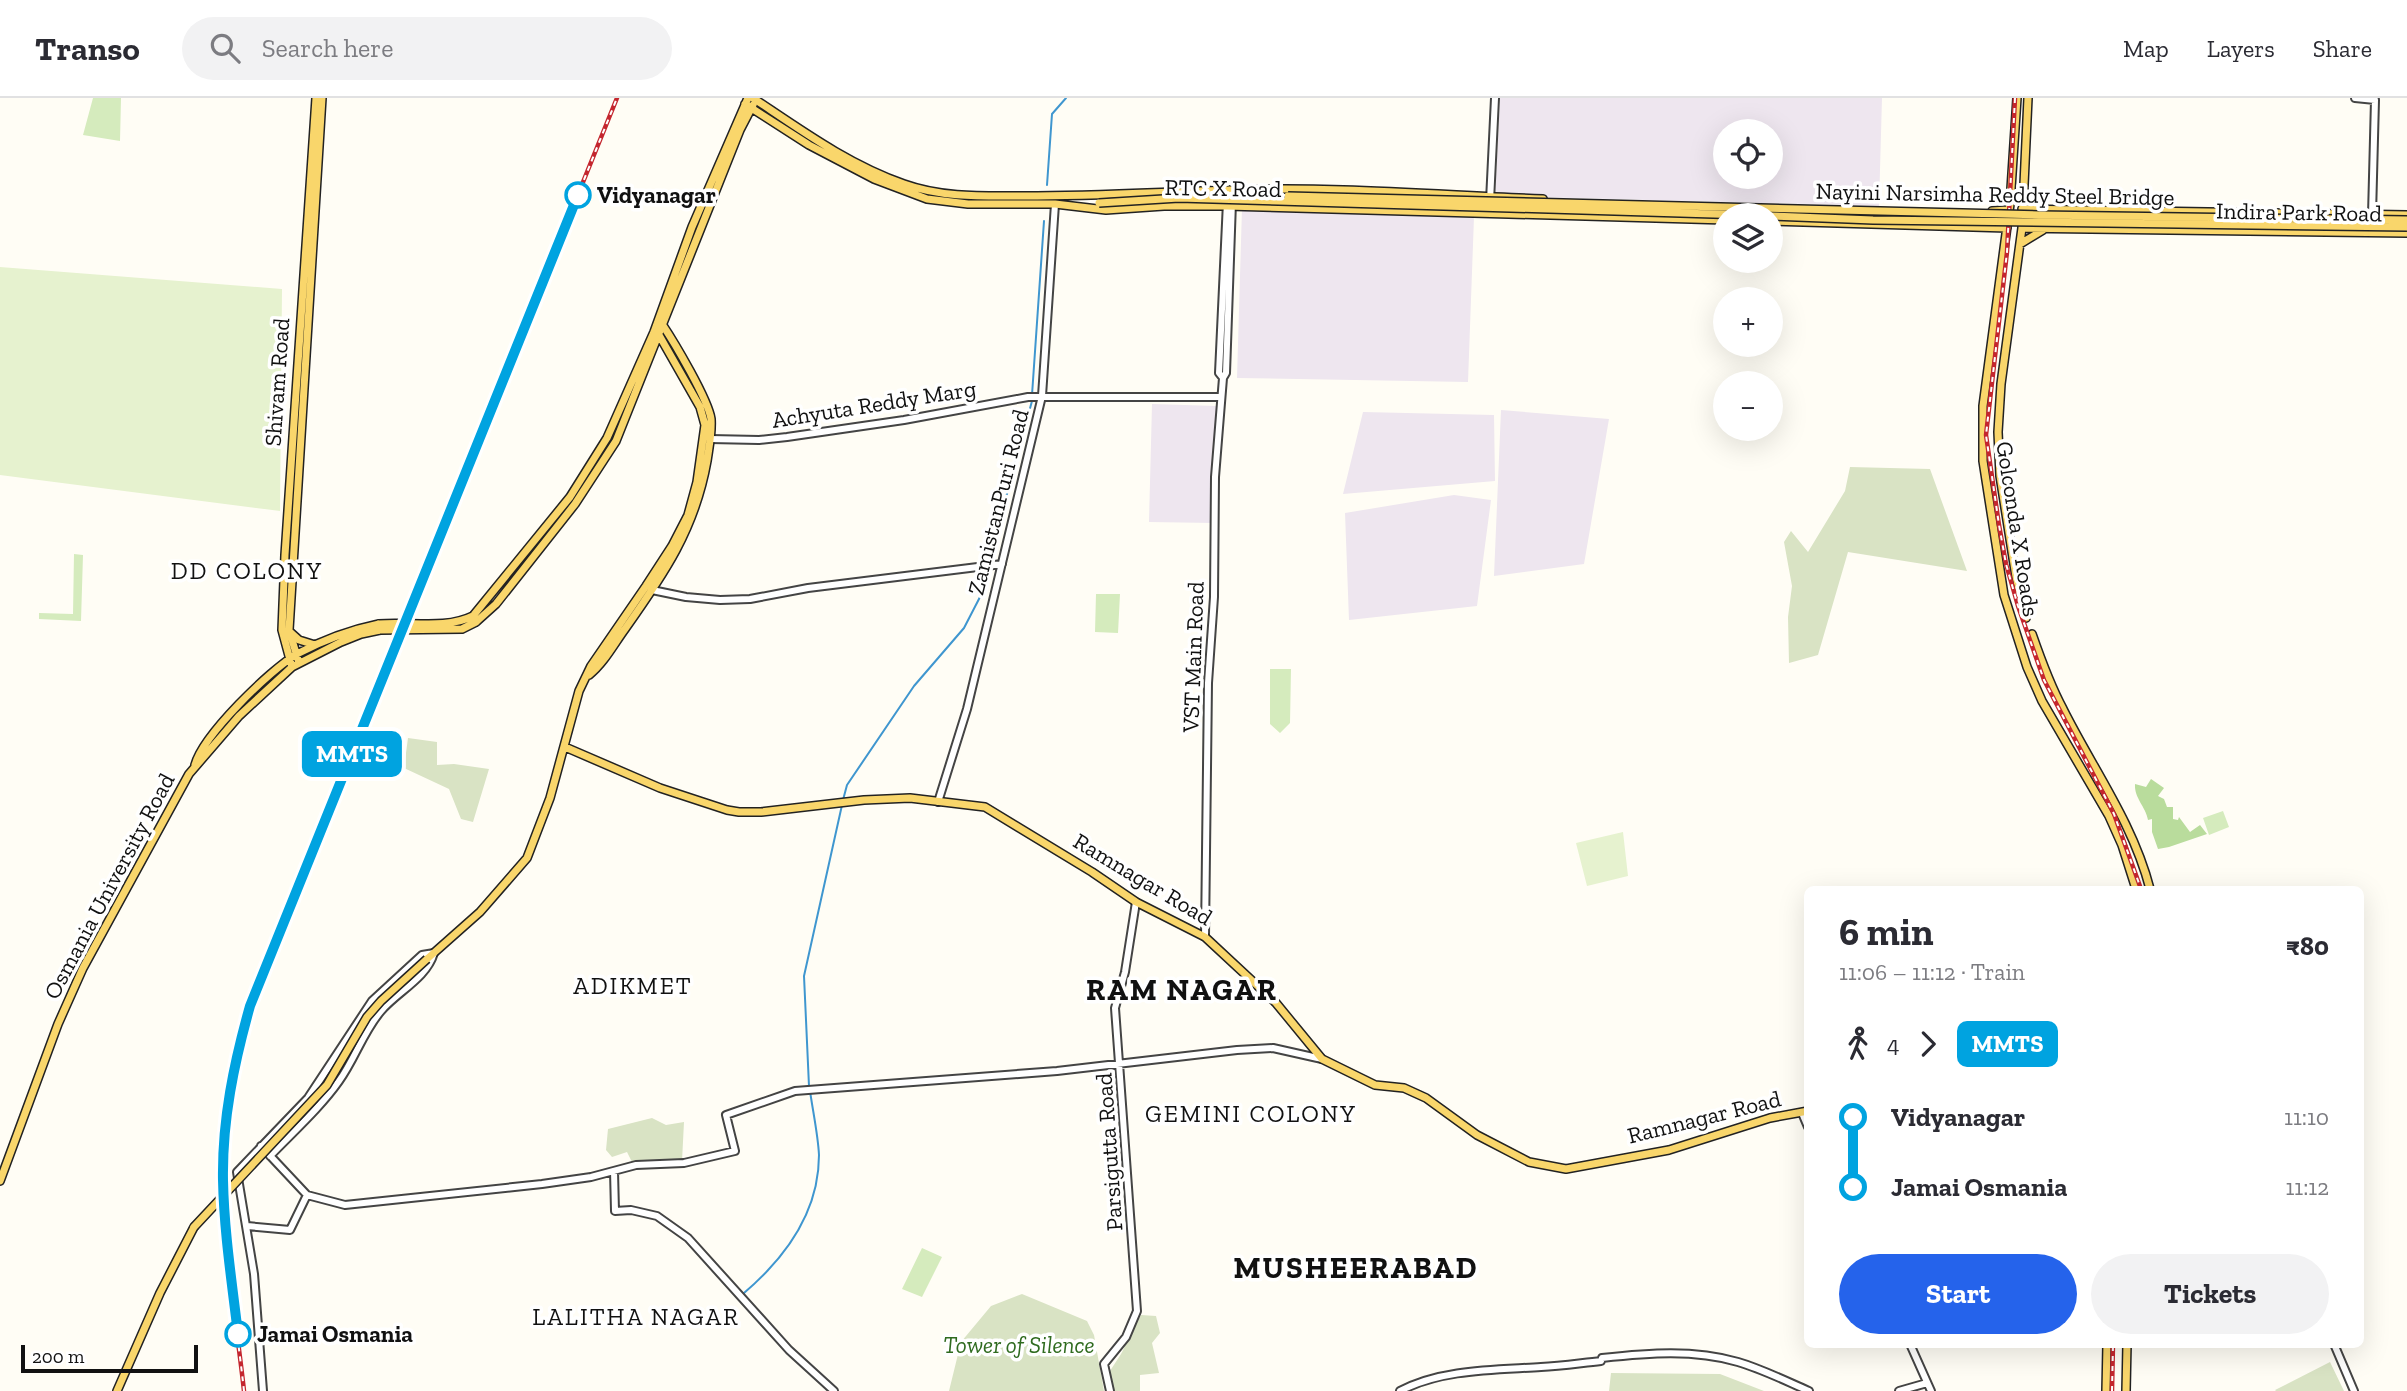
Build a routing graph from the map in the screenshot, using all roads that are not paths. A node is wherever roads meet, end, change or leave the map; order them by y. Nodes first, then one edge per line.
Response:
1 (316, 98) edge
2 (322, 98) edge
3 (1495, 98) edge
4 (2017, 98) edge
5 (2028, 98) edge
6 (2355, 98) edge
7 (752, 101) edge
8 (2015, 122) junction
9 (2027, 123) junction
10 (903, 188) junction
11 (1230, 190) junction
12 (1270, 190) junction
13 (1288, 196) joint
14 (1491, 197) junction
15 (2024, 198) junction
16 (1055, 204) junction
17 (1087, 206) junction
18 (1230, 207) junction
19 (2009, 207) junction
20 (1951, 209) junction
21 (2022, 209) junction
22 (2032, 209) junction
23 (2073, 210) junction
24 (2252, 213) junction
25 (1713, 214) edge
26 (1489, 215) junction
27 (2372, 215) junction
28 (2407, 215) edge
29 (1783, 218) edge
30 (1783, 219) edge
31 (1713, 220) edge
32 (2407, 220) edge
33 (1949, 227) junction
34 (2407, 227) edge
35 (1982, 228) junction
36 (2007, 228) junction
37 (2022, 228) junction
38 (2047, 229) junction
39 (2072, 229) junction
40 (2253, 230) junction
41 (2407, 233) edge
42 (2020, 244) junction
43 (2004, 247) junction
44 (660, 323) junction
45 (656, 333) junction
46 (666, 347) junction
47 (652, 350) junction
48 (1040, 396) junction
49 (1221, 397) junction
50 (710, 439) junction
51 (999, 565) junction
52 (652, 590) junction
53 (2022, 605) junction
54 (2008, 609) junction
55 (2026, 618) dead end
56 (475, 619) junction
57 (289, 630) junction
58 (2032, 634) dead end
59 (348, 635) junction
60 (316, 645) junction
61 (294, 661) junction
62 (588, 675) junction
63 (565, 747) junction
64 (2109, 790) junction
65 (2098, 795) junction
66 (938, 802) junction
67 (2135, 886) edge
68 (2149, 886) edge
69 (1136, 902) junction
70 (1205, 937) junction
71 (434, 953) junction
72 (1322, 1059) junction
73 (1121, 1065) junction
74 (1804, 1112) edge
75 (261, 1146) junction
76 (270, 1156) junction
77 (614, 1171) junction
78 (0, 1181) edge
79 (307, 1195) junction
80 (247, 1226) junction
81 (1912, 1348) edge
82 (2107, 1348) edge
83 (2127, 1348) edge
84 (2336, 1348) edge
85 (1927, 1383) junction
86 (117, 1391) edge
87 (263, 1391) edge
88 (834, 1391) edge
89 (1111, 1391) edge
90 (1401, 1391) edge
91 (1809, 1391) edge
92 (1899, 1391) edge
93 (1931, 1391) edge
94 (2106, 1391) edge
95 (2126, 1391) edge
96 (2354, 1391) edge

1 - 61 main road, Shivam Road
2 - 57 main road, Shivam Road
3 - 14 street
4 - 8 main road, Golconda X Roads
5 - 9 main road
6 - 27 street
7 - 10 main road, RTC X Road
7 - 44 main road
8 - 9 main road
8 - 19 main road, Golconda X Roads
9 - 15 main road
10 - 11 main road, RTC X Road
10 - 16 main road, RTC X Road
11 - 12 main road, RTC X Road
11 - 18 street, VST Main Road
12 - 13 main road, RTC X Road
12 - 14 main road, RTC X Road
13 - 32 main road, Nayini Narsimha Reddy Steel Bridge, bridge
14 - 20 main road, RTC X Road
14 - 26 street
15 - 21 main road
15 - 22 main road
16 - 17 main road, RTC X Road
16 - 48 street, ZamistanPuri Road
17 - 18 main road, RTC X Road
17 - 25 main road, bridge
18 - 26 main road, RTC X Road
18 - 49 street, VST Main Road
19 - 20 main road, RTC X Road
19 - 36 main road, Golconda X Roads
20 - 33 main road
21 - 22 main road, Indira Park Road
21 - 37 main road
22 - 23 main road, Indira Park Road
23 - 24 main road, Indira Park Road
23 - 39 main road
24 - 27 main road, Indira Park Road
24 - 40 main road
26 - 31 main road, RTC X Road
27 - 28 main road, Indira Park Road
29 - 34 main road, Nayini Narsimha Reddy Steel Bridge, bridge
30 - 33 main road
33 - 35 main road
35 - 36 main road
35 - 43 main road
36 - 43 main road, Golconda X Roads
37 - 38 main road, Indira Park Road
37 - 42 main road
38 - 39 main road, Indira Park Road
38 - 42 main road
39 - 40 main road, Indira Park Road
40 - 41 main road, Indira Park Road
42 - 53 main road
43 - 54 main road, Golconda X Roads
44 - 45 main road
44 - 50 main road
45 - 46 main road
45 - 47 main road
45 - 56 main road
46 - 47 main road
46 - 62 main road
47 - 56 main road
48 - 49 street, Achyuta Reddy Marg
48 - 50 street, Achyuta Reddy Marg
48 - 51 street, ZamistanPuri Road
49 - 70 street, VST Main Road
50 - 52 main road
51 - 52 street
51 - 66 street, ZamistanPuri Road
52 - 62 main road
53 - 54 main road
53 - 55 main road
54 - 65 main road, Golconda X Roads
56 - 59 main road, Osmania University Road, bridge
57 - 60 main road
57 - 61 main road, Shivam Road
58 - 64 main road
59 - 60 main road, Osmania University Road
59 - 61 main road, Osmania University Road
60 - 61 main road, Osmania University Road
61 - 78 main road, Osmania University Road
62 - 63 main road
63 - 66 main road, Ramnagar Road
63 - 71 main road
64 - 65 main road
64 - 68 main road
65 - 67 main road, Golconda X Roads
66 - 69 main road, Ramnagar Road
69 - 70 main road, Ramnagar Road
69 - 73 street, Parsigutta Road
70 - 72 main road, Ramnagar Road
71 - 75 street
71 - 76 street
71 - 86 main road, bridge
72 - 73 street
72 - 74 main road, Ramnagar Road
73 - 77 street
73 - 89 street, Parsigutta Road
75 - 76 street
75 - 80 street
76 - 79 street
77 - 79 street
77 - 88 street
79 - 80 street
80 - 87 street
81 - 85 street
82 - 94 main road
83 - 95 main road
84 - 96 street
85 - 92 street
85 - 93 street
90 - 91 street

